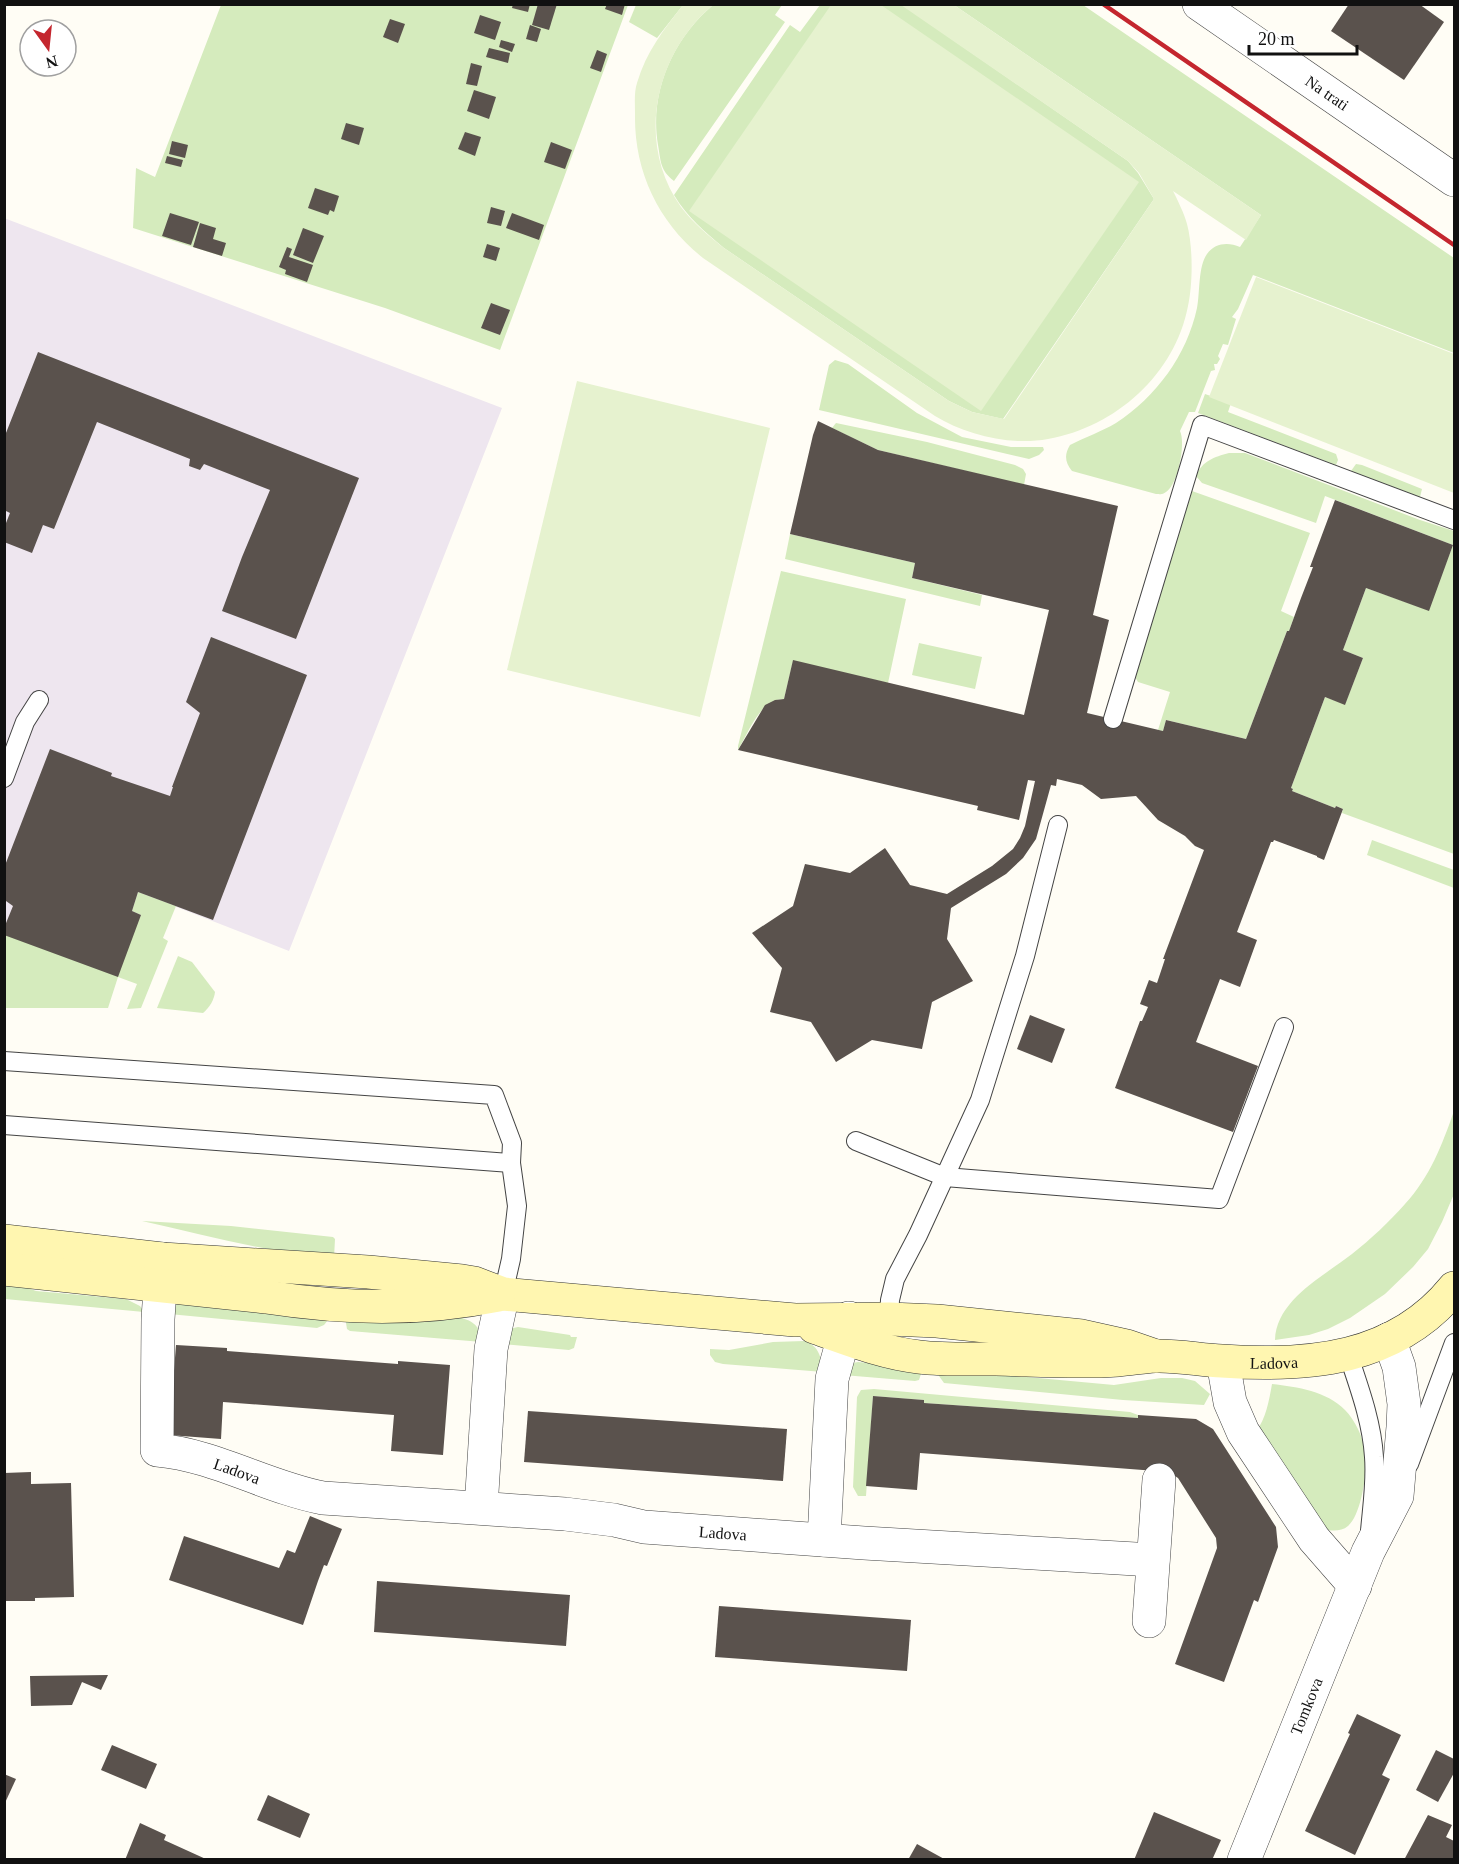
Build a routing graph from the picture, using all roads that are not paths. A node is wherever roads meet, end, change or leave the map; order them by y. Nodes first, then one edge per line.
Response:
1 (1199, 4) edge
2 (1455, 180) edge
3 (1455, 520) edge
4 (39, 700) dead end
5 (1113, 719) dead end
6 (4, 778) edge
7 (1058, 825) dead end
8 (1284, 1027) dead end
9 (4, 1061) edge
10 (4, 1125) edge
11 (856, 1141) dead end
12 (511, 1163) junction
13 (945, 1177) junction
14 (4, 1241) edge
15 (4, 1269) edge
16 (161, 1272) junction
17 (1455, 1288) edge
18 (503, 1294) junction
19 (889, 1319) junction
20 (846, 1328) junction
21 (1389, 1339) junction
22 (1455, 1343) edge
23 (1348, 1354) junction
24 (1156, 1356) junction
25 (1223, 1362) junction
26 (1159, 1480) dead end
27 (1396, 1496) junction
28 (481, 1508) junction
29 (824, 1540) junction
30 (1368, 1552) junction
31 (1153, 1560) junction
32 (1355, 1586) junction
33 (1149, 1621) dead end
34 (1244, 1860) edge

1 - 2 street, Na trati
3 - 5 lane
4 - 6 lane
7 - 13 lane
8 - 13 lane
9 - 12 lane
10 - 12 lane
11 - 13 lane
12 - 18 lane
13 - 19 lane
14 - 16 main road, Ladova
15 - 16 main road, Ladova
16 - 18 main road, Ladova
16 - 28 street, Ladova
17 - 21 main road
18 - 20 main road, Ladova
18 - 28 street
19 - 20 main road, Ladova
19 - 24 main road, Ladova
20 - 24 main road, Ladova
20 - 29 street
21 - 23 main road, Ladova
21 - 27 street, Tomkova
22 - 27 lane, Tomkova
23 - 25 main road, Ladova
23 - 30 lane, Tomkova
24 - 25 main road, Ladova
25 - 32 street
26 - 31 street
27 - 30 street, Tomkova
28 - 29 street, Ladova
29 - 31 street, Ladova
30 - 32 street, Tomkova
31 - 33 street
32 - 34 street, Tomkova

